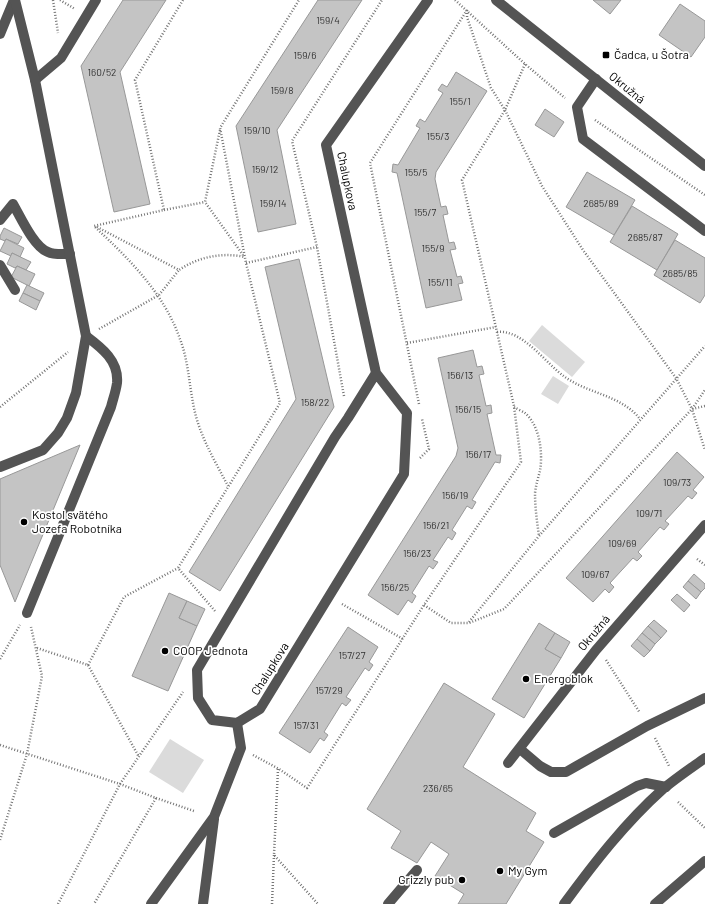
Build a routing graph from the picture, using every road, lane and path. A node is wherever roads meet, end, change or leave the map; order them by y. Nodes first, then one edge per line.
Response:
1 (15, 0) edge
2 (53, 0) edge
3 (96, 0) edge
4 (183, 0) edge
5 (299, 0) edge
6 (428, 0) edge
7 (496, 0) edge
8 (0, 34) edge
9 (62, 58) junction
10 (525, 64) dead end
11 (596, 79) junction
12 (35, 80) junction
13 (505, 110) junction
14 (220, 128) junction
15 (705, 166) edge
16 (205, 202) junction
17 (164, 210) junction
18 (0, 220) edge
19 (94, 226) junction
20 (705, 231) edge
21 (317, 247) dead end
22 (70, 254) junction
23 (245, 257) junction
24 (246, 263) junction
25 (0, 265) edge
26 (15, 290) dead end
27 (496, 327) junction
28 (497, 332) junction
29 (86, 336) junction
30 (407, 343) junction
31 (705, 346) edge
32 (376, 373) junction
33 (676, 378) junction
34 (705, 390) edge
35 (514, 406) junction
36 (705, 406) edge
37 (692, 409) junction
38 (421, 411) dead end
39 (422, 419) dead end
40 (640, 419) junction
41 (705, 450) edge
42 (0, 467) edge
43 (404, 474) junction
44 (228, 486) junction
45 (705, 525) edge
46 (539, 536) junction
47 (697, 559) dead end
48 (705, 565) edge
49 (178, 568) junction
50 (329, 596) junction
51 (424, 605) junction
52 (27, 613) junction
53 (225, 623) junction
54 (469, 623) junction
55 (403, 640) junction
56 (37, 648) junction
57 (596, 650) junction
58 (0, 658) edge
59 (88, 665) junction
60 (197, 670) junction
61 (705, 698) edge
62 (237, 723) junction
63 (647, 726) junction
64 (0, 745) edge
65 (241, 748) junction
66 (520, 749) junction
67 (26, 754) junction
68 (139, 757) junction
69 (704, 762) edge
70 (508, 763) dead end
71 (669, 766) dead end
72 (278, 769) junction
73 (120, 784) junction
74 (666, 787) junction
75 (156, 798) junction
76 (678, 802) dead end
77 (194, 810) dead end
78 (214, 817) junction
79 (705, 828) edge
80 (554, 833) dead end
81 (0, 840) edge
82 (274, 855) junction
83 (705, 861) edge
84 (417, 870) dead end
85 (58, 904) edge
86 (94, 904) edge
87 (151, 904) edge
88 (203, 904) edge
89 (272, 904) edge
90 (318, 904) edge
91 (388, 904) edge
92 (564, 904) edge
93 (655, 904) edge

1 - 8 street
1 - 12 street
2 - 9 path
3 - 9 street
4 - 17 path
5 - 14 path
6 - 32 street, Chalupkova
7 - 11 street, Okružná
9 - 12 street
10 - 13 path
11 - 15 street, Okružná
11 - 20 street
12 - 22 street
13 - 27 path
13 - 30 path
13 - 33 path
14 - 16 path
14 - 23 path
16 - 17 path
16 - 23 path
17 - 19 path
18 - 22 street
19 - 23 path
19 - 44 path
21 - 24 path
22 - 29 street
23 - 24 path
24 - 44 path
25 - 26 street
27 - 28 path
27 - 30 path
28 - 35 path
28 - 40 path
29 - 42 street
29 - 52 street
30 - 38 path
31 - 33 path
32 - 43 street, Chalupkova
32 - 53 street
33 - 37 path
33 - 40 path
34 - 37 path
35 - 46 path
35 - 51 path
36 - 37 path
37 - 41 path
37 - 54 path
39 - 43 path
40 - 46 path
43 - 50 street, Chalupkova
44 - 49 path
45 - 57 street, Okružná
46 - 54 path
47 - 48 path
49 - 53 path
49 - 59 path
50 - 55 path
50 - 62 street, Chalupkova
51 - 54 path
51 - 55 path
52 - 56 path
52 - 58 path
53 - 60 street
55 - 72 path
56 - 59 path
56 - 67 path
57 - 63 path
57 - 66 street, Okružná
59 - 68 path
60 - 62 street
60 - 68 path
61 - 63 street
62 - 65 street
63 - 66 street
63 - 71 path
64 - 67 path
65 - 72 path
65 - 78 street
66 - 70 street, Okružná
67 - 73 path
67 - 81 path
68 - 73 path
69 - 74 street
72 - 82 path
73 - 75 path
73 - 85 path
74 - 80 street
74 - 92 street
75 - 77 path
75 - 86 path
76 - 79 path
78 - 87 street
78 - 88 street
82 - 89 path
82 - 90 path
83 - 93 street
84 - 91 street

